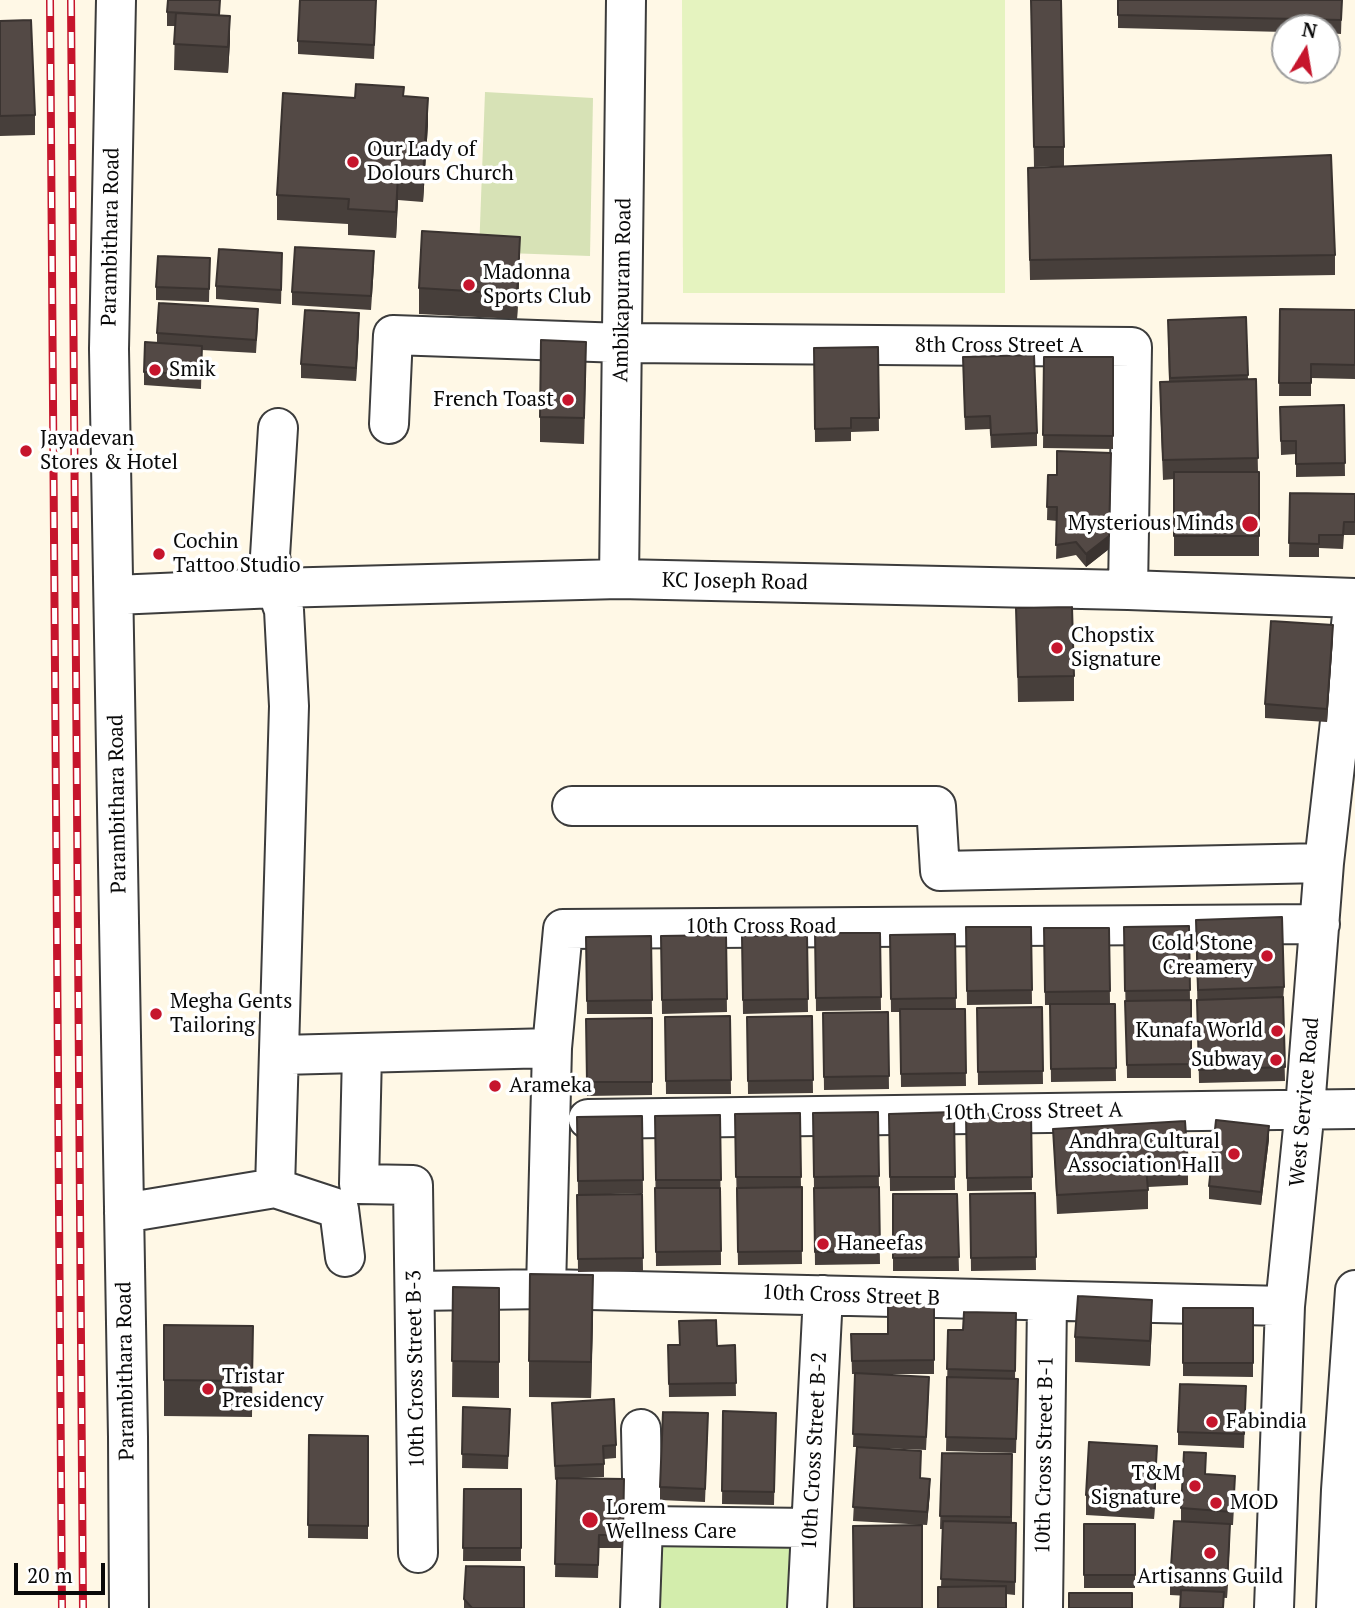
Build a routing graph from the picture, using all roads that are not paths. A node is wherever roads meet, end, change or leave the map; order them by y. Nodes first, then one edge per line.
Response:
1 (116, 0) edge
2 (626, 0) edge
3 (623, 343) junction
4 (389, 424) dead end
5 (278, 428) dead end
6 (619, 579) junction
7 (276, 588) junction
8 (1128, 590) junction
9 (115, 595) junction
10 (1354, 598) edge
11 (572, 806) dead end
12 (1324, 863) junction
13 (1320, 924) junction
14 (552, 1048) junction
15 (362, 1053) junction
16 (281, 1055) junction
17 (1305, 1108) junction
18 (1355, 1109) edge
19 (551, 1119) junction
20 (275, 1188) junction
21 (124, 1213) junction
22 (345, 1257) dead end
23 (547, 1289) junction
24 (1355, 1290) edge
25 (416, 1291) junction
26 (823, 1295) junction
27 (1047, 1302) junction
28 (1285, 1306) junction
29 (641, 1429) dead end
30 (643, 1526) junction
31 (811, 1528) junction
32 (418, 1553) dead end
33 (129, 1608) edge
34 (640, 1608) edge
35 (807, 1608) edge
36 (1043, 1608) edge
37 (1274, 1608) edge
38 (1336, 1608) edge

1 - 9 street, Parambithara Road
2 - 3 street, Ambikapuram Road
3 - 4 street
3 - 6 street, Ambikapuram Road
3 - 8 street, 8th Cross Street A
5 - 7 street
6 - 7 street, KC Joseph Road
6 - 8 street, KC Joseph Road
7 - 9 street, KC Joseph Road
7 - 16 street
8 - 10 street, KC Joseph Road
9 - 21 street, Parambithara Road
10 - 12 street, West Service Road
11 - 12 street
12 - 13 street, West Service Road
13 - 14 street, 10th Cross Road
13 - 17 street, West Service Road
14 - 15 street
14 - 19 street, 10th Cross Road
15 - 16 street
15 - 25 street, 10th Cross Street B-3
16 - 20 street
17 - 18 street
17 - 19 street, 10th Cross Street A
17 - 28 street, West Service Road
19 - 23 street, 10th Cross Road
20 - 21 street
20 - 22 street
21 - 33 street, Parambithara Road
23 - 25 street, 10th Cross Street B
23 - 26 street, 10th Cross Street B
24 - 38 street
25 - 32 street, 10th Cross Street B-3
26 - 27 street, 10th Cross Street B
26 - 31 street, 10th Cross Street B-2
27 - 28 street, 10th Cross Street B
27 - 36 street, 10th Cross Street B-1
28 - 37 street, West Service Road
29 - 30 street
30 - 31 street
30 - 34 street
31 - 35 street, 10th Cross Street B-2

